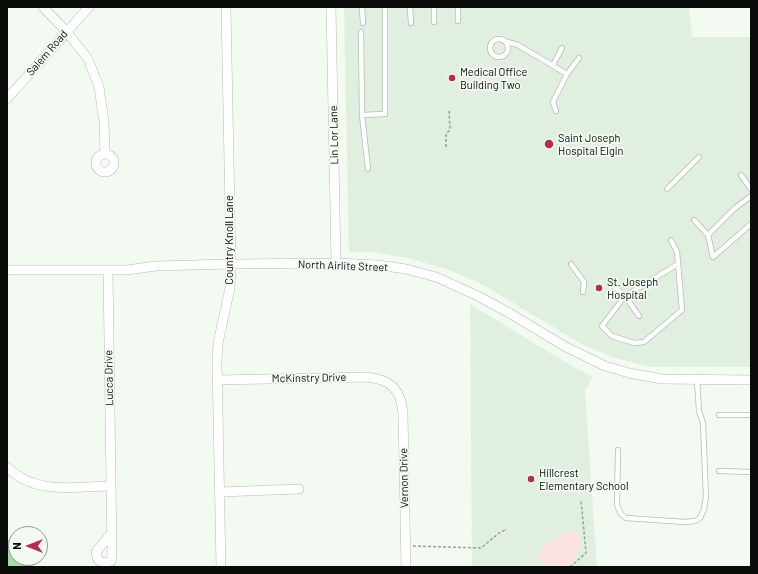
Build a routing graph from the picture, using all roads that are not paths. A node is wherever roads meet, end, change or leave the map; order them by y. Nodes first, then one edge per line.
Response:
1 (43, 7) edge
2 (88, 7) edge
3 (226, 7) edge
4 (331, 7) edge
5 (362, 7) edge
6 (385, 7) edge
7 (410, 7) edge
8 (434, 7) edge
9 (458, 7) edge
10 (458, 21) dead end
11 (434, 22) dead end
12 (363, 23) dead end
13 (411, 23) dead end
14 (66, 31) junction
15 (361, 32) dead end
16 (504, 41) junction
17 (562, 48) dead end
18 (578, 58) dead end
19 (553, 65) junction
20 (567, 74) junction
21 (7, 99) edge
22 (556, 111) dead end
23 (362, 115) junction
24 (106, 153) dead end
25 (699, 157) dead end
26 (368, 169) dead end
27 (741, 175) dead end
28 (667, 189) dead end
29 (751, 189) edge
30 (751, 196) edge
31 (694, 220) dead end
32 (751, 224) edge
33 (708, 235) junction
34 (671, 240) dead end
35 (336, 263) junction
36 (231, 264) junction
37 (571, 264) dead end
38 (678, 264) junction
39 (7, 270) edge
40 (108, 270) junction
41 (611, 284) dead end
42 (583, 292) dead end
43 (625, 296) junction
44 (639, 316) dead end
45 (217, 380) junction
46 (697, 380) junction
47 (751, 380) edge
48 (397, 391) joint
49 (719, 415) dead end
50 (751, 415) edge
51 (618, 450) dead end
52 (7, 467) edge
53 (719, 471) dead end
54 (751, 472) edge
55 (111, 486) junction
56 (299, 489) dead end
57 (220, 492) junction
58 (112, 532) dead end
59 (221, 567) edge
60 (406, 567) edge

1 - 14 street
2 - 14 street, Salem Road
3 - 36 street, Country Knoll Lane
4 - 35 street, Lin Lor Lane
5 - 12 lane
6 - 23 lane
7 - 13 lane
8 - 11 lane
9 - 10 lane
14 - 21 street, Salem Road
14 - 24 street
15 - 23 lane
16 - 16 lane
16 - 19 lane
17 - 19 lane
18 - 20 lane
19 - 20 lane
20 - 22 lane
23 - 26 lane
25 - 28 lane
27 - 29 lane
30 - 33 lane
31 - 33 lane
32 - 33 lane
34 - 38 lane
35 - 36 street, North Airlite Street
35 - 46 street, North Airlite Street
36 - 40 street, North Airlite Street
36 - 45 street, Country Knoll Lane
37 - 42 lane
38 - 43 lane
38 - 43 lane
39 - 40 street, North Airlite Street
40 - 55 street, Lucca Drive
41 - 43 lane
43 - 44 lane
45 - 48 street, McKinstry Drive
45 - 57 street, Country Knoll Lane
46 - 47 street, North Airlite Street
46 - 51 lane
48 - 60 street, Vernon Drive
49 - 50 lane
52 - 55 street
53 - 54 lane
55 - 58 street, Lucca Drive
56 - 57 street
57 - 59 street, Country Knoll Lane

